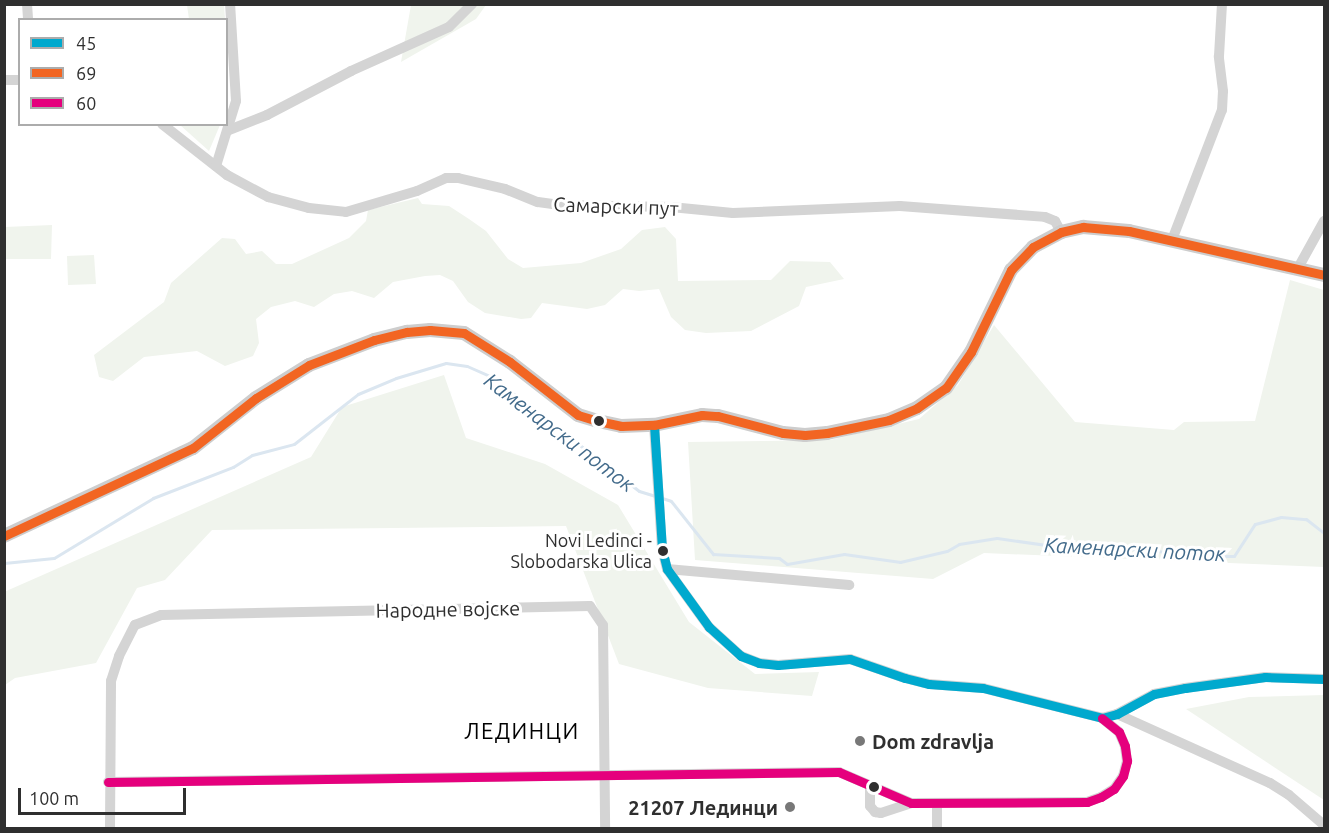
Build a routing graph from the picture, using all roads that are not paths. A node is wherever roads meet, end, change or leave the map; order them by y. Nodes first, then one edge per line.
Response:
1 (230, 4) edge
2 (472, 4) edge
3 (1222, 4) edge
4 (165, 126) edge
5 (229, 130) junction
6 (216, 166) junction
7 (1324, 221) edge
8 (1061, 232) junction
9 (1172, 240) junction
10 (1298, 268) junction
11 (1324, 275) edge
12 (654, 425) junction
13 (4, 536) edge
14 (667, 569) junction
15 (849, 585) dead end
16 (1324, 679) edge
17 (1117, 714) junction
18 (1102, 718) junction
19 (604, 775) junction
20 (108, 782) junction
21 (870, 786) junction
22 (911, 803) junction
23 (937, 803) junction
24 (1324, 825) edge
25 (110, 828) edge
26 (605, 828) edge
27 (938, 828) edge

1 - 5 street
2 - 5 street
3 - 9 street
4 - 6 street, Самарски пут
5 - 6 street
6 - 8 street, Самарски пут
7 - 10 street
8 - 9 street
8 - 12 street
9 - 10 street
10 - 11 street
12 - 13 street
12 - 14 street
14 - 15 street
14 - 18 street
16 - 17 street
17 - 18 street
17 - 24 street
18 - 23 street
19 - 20 street
19 - 20 street, Народне војске
19 - 21 street
19 - 26 street
20 - 25 street
21 - 22 street
21 - 22 street
22 - 23 street
23 - 27 street

